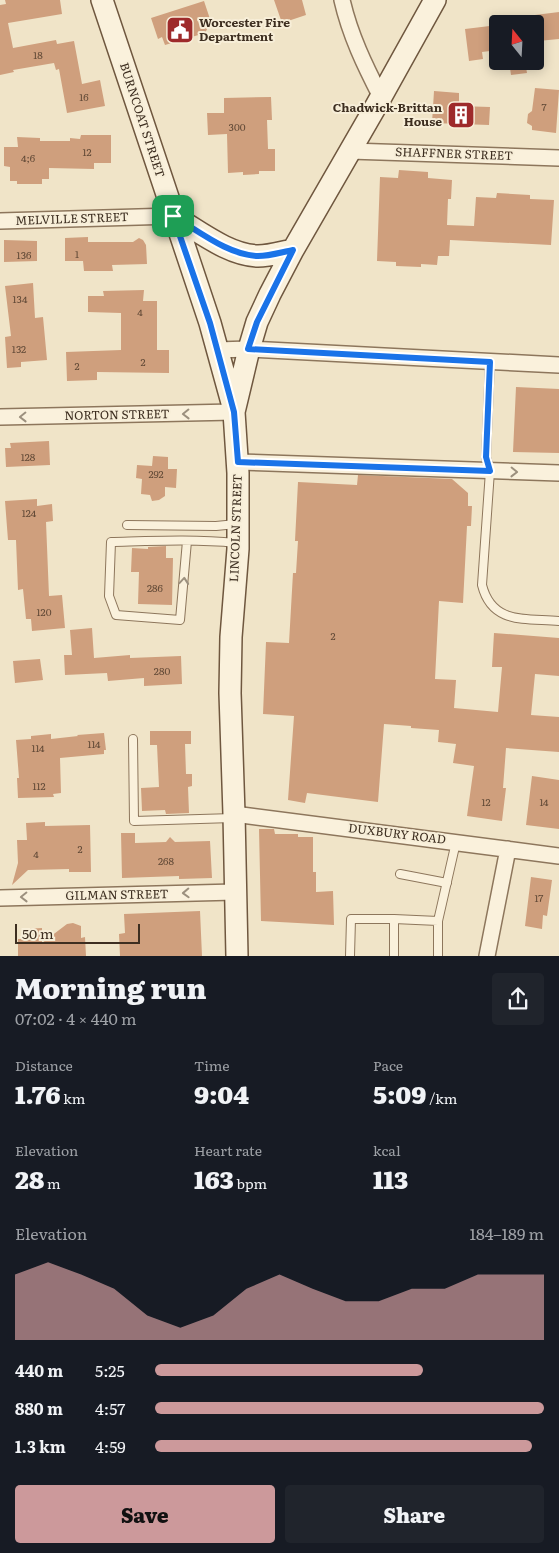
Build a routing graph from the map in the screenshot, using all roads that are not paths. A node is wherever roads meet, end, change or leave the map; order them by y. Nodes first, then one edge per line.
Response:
1 (102, 0) edge
2 (342, 0) edge
3 (435, 0) edge
4 (381, 98) junction
5 (350, 151) junction
6 (559, 158) edge
7 (173, 216) junction
8 (0, 221) edge
9 (293, 250) junction
10 (248, 349) junction
11 (217, 350) junction
12 (490, 362) junction
13 (559, 365) edge
14 (234, 412) junction
15 (0, 417) edge
16 (238, 462) junction
17 (490, 471) junction
18 (559, 473) edge
19 (127, 525) dead end
20 (238, 533) junction
21 (187, 541) junction
22 (559, 620) edge
23 (133, 739) dead end
24 (234, 816) junction
25 (456, 842) junction
26 (508, 849) junction
27 (559, 856) edge
28 (400, 874) dead end
29 (447, 883) junction
30 (235, 892) junction
31 (0, 898) edge
32 (394, 920) junction
33 (438, 922) junction
34 (237, 956) edge
35 (350, 956) edge
36 (394, 956) edge
37 (438, 956) edge
38 (487, 956) edge

1 - 7 main road, BURNCOAT STREET
2 - 4 street
3 - 4 main road, LINCOLN STREET
4 - 5 main road, LINCOLN STREET
5 - 6 street, SHAFFNER STREET
5 - 9 main road, LINCOLN STREET
7 - 8 street, MELVILLE STREET
7 - 9 main road
7 - 11 main road, BURNCOAT STREET
9 - 10 main road, LINCOLN STREET
10 - 11 street
10 - 12 street
10 - 14 main road, LINCOLN STREET
11 - 14 main road, BURNCOAT STREET
12 - 13 street
12 - 17 lane
14 -> 15 street, NORTON STREET
14 - 16 main road, LINCOLN STREET
16 - 17 street
16 - 20 main road, LINCOLN STREET
17 -> 18 street
17 - 22 lane
19 - 20 lane
20 - 21 lane
20 - 24 main road, LINCOLN STREET
21 -> 21 lane
23 - 24 lane
24 - 25 street, DUXBURY ROAD
24 - 30 main road, LINCOLN STREET
25 - 26 street, DUXBURY ROAD
25 - 29 lane
26 - 27 street, DUXBURY ROAD
26 - 38 street
28 - 29 lane
29 - 33 lane
30 -> 31 street, GILMAN STREET
30 - 34 main road, LINCOLN STREET
32 - 33 lane
32 - 35 lane
32 - 36 lane
33 - 37 lane

